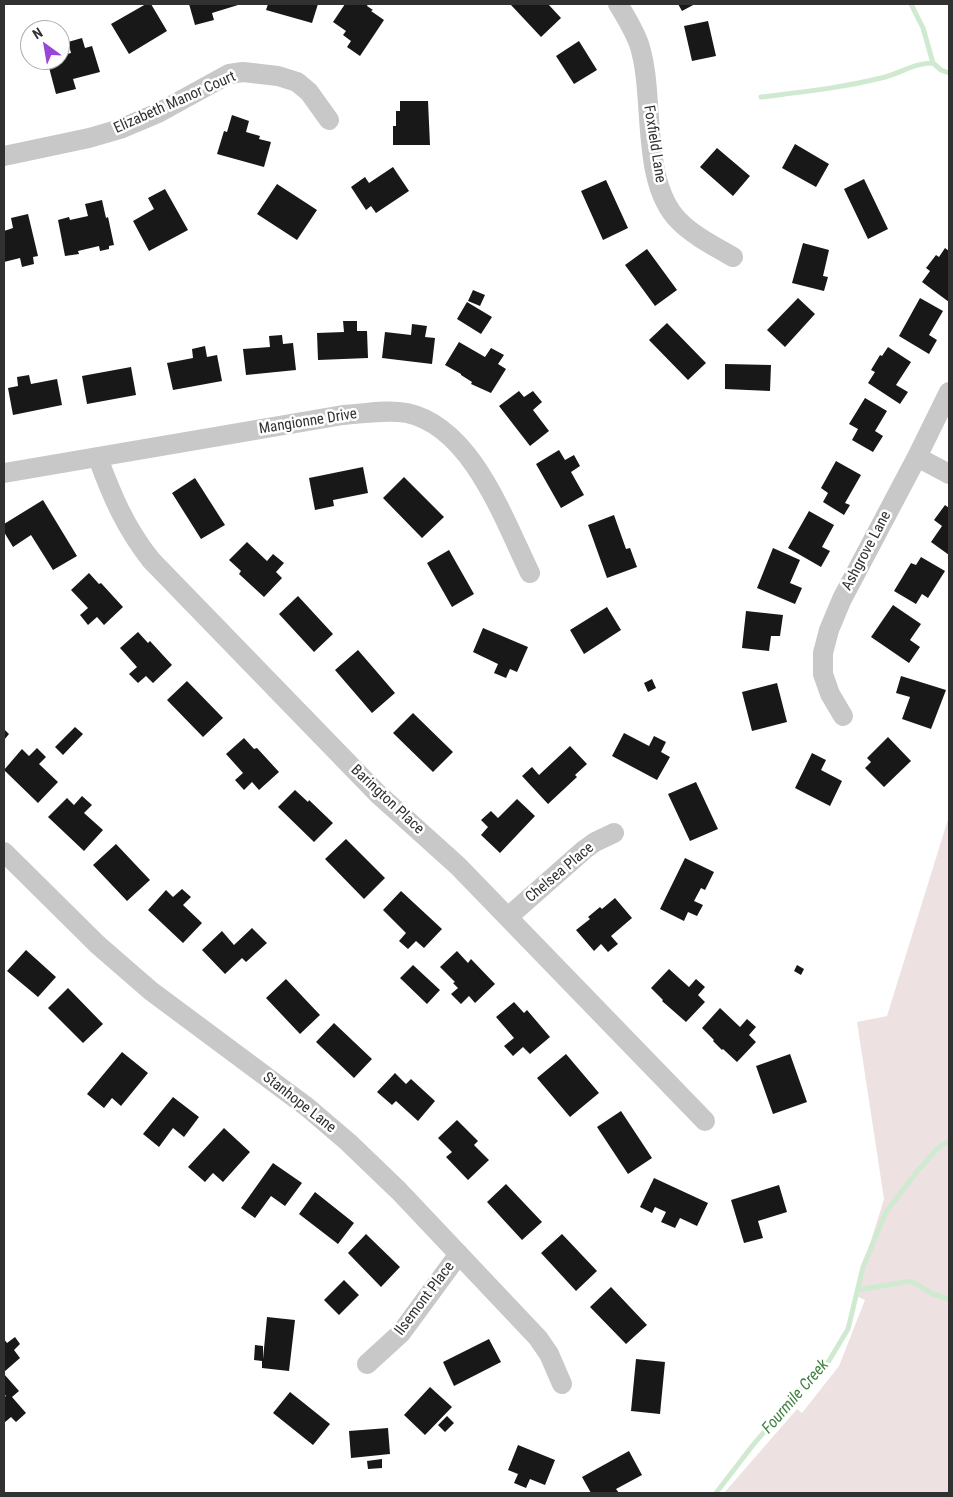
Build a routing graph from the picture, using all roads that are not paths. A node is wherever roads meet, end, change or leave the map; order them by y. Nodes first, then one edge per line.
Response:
1 (618, 4) edge
2 (329, 120) dead end
3 (4, 156) edge
4 (733, 257) dead end
5 (949, 392) edge
6 (918, 457) junction
7 (98, 458) junction
8 (4, 473) edge
9 (949, 474) edge
10 (530, 573) dead end
11 (843, 716) dead end
12 (614, 833) dead end
13 (4, 852) edge
14 (508, 917) junction
15 (704, 1121) dead end
16 (459, 1254) junction
17 (367, 1364) dead end
18 (562, 1384) dead end

1 - 4 street, Foxfield Lane
2 - 3 street, Elizabeth Manor Court
5 - 6 street, Ashgrove Lane
6 - 9 street
6 - 11 street, Ashgrove Lane
7 - 8 street, Mangionne Drive
7 - 10 street, Mangionne Drive
7 - 14 street, Barington Place
12 - 14 street, Chelsea Place
13 - 16 street, Stanhope Lane
14 - 15 street, Barington Place
16 - 17 street, Ilsemont Place
16 - 18 street, Stanhope Lane

